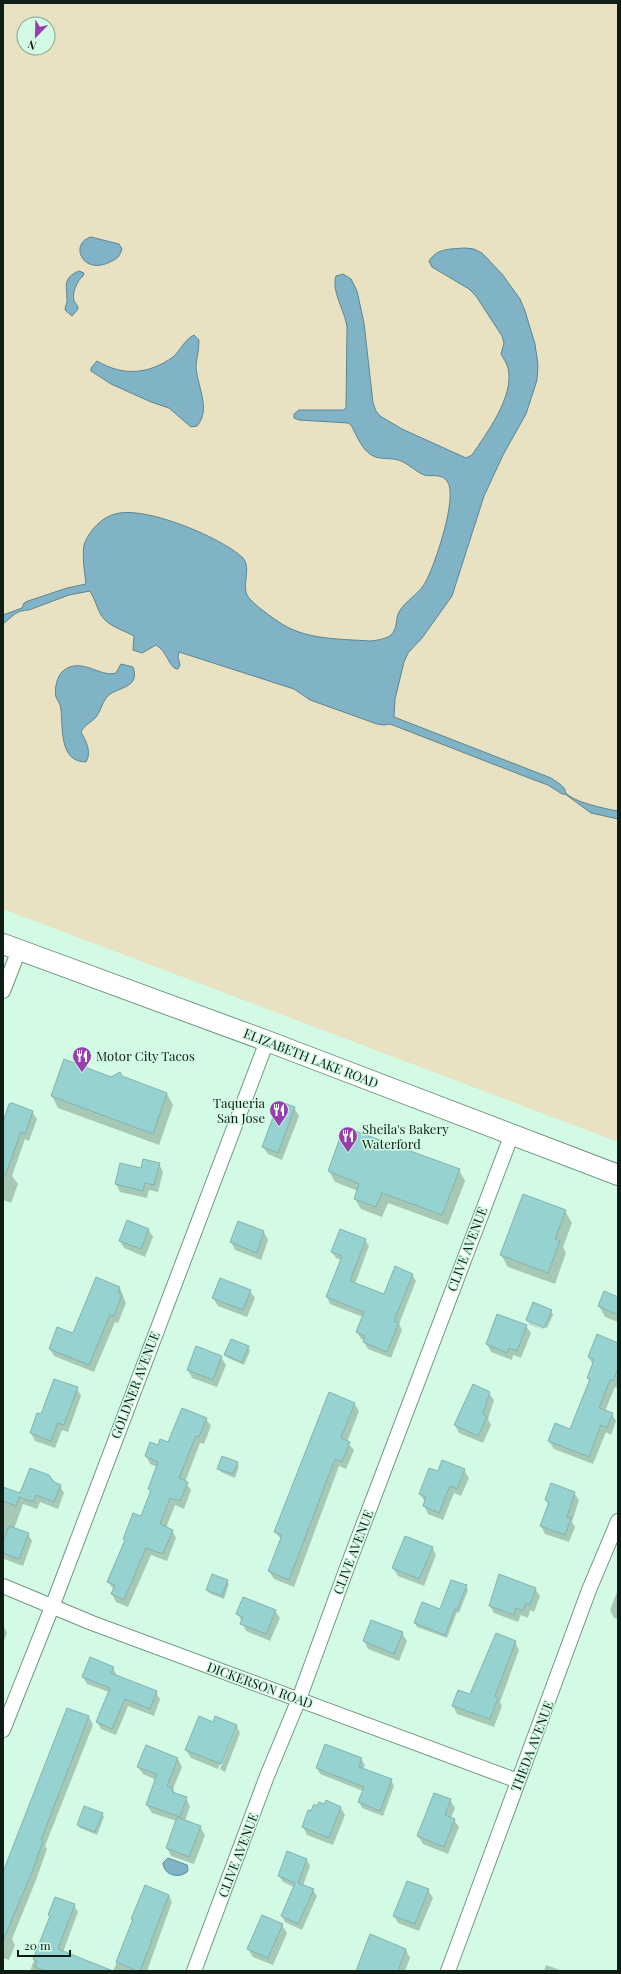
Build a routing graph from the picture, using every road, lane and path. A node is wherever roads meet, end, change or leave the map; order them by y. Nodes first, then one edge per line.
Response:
1 (11, 947) edge
2 (3, 991) edge
3 (267, 1041) junction
4 (512, 1134) junction
5 (618, 1174) edge
6 (618, 1521) edge
7 (3, 1586) edge
8 (52, 1607) junction
9 (299, 1699) junction
10 (3, 1730) edge
11 (518, 1781) junction
12 (194, 1971) edge
13 (448, 1971) edge

1 - 2 street
1 - 3 main road, ELIZABETH LAKE ROAD
3 - 4 main road, ELIZABETH LAKE ROAD
3 - 8 street, GOLDNER AVENUE
4 - 5 main road, ELIZABETH LAKE ROAD
4 - 9 street, CLIVE AVENUE
6 - 11 street, THEDA AVENUE
7 - 8 street, DICKERSON ROAD
8 - 9 street, DICKERSON ROAD
8 - 10 street, GOLDNER AVENUE
9 - 11 street, DICKERSON ROAD
9 - 12 street, CLIVE AVENUE
11 - 13 street, THEDA AVENUE

